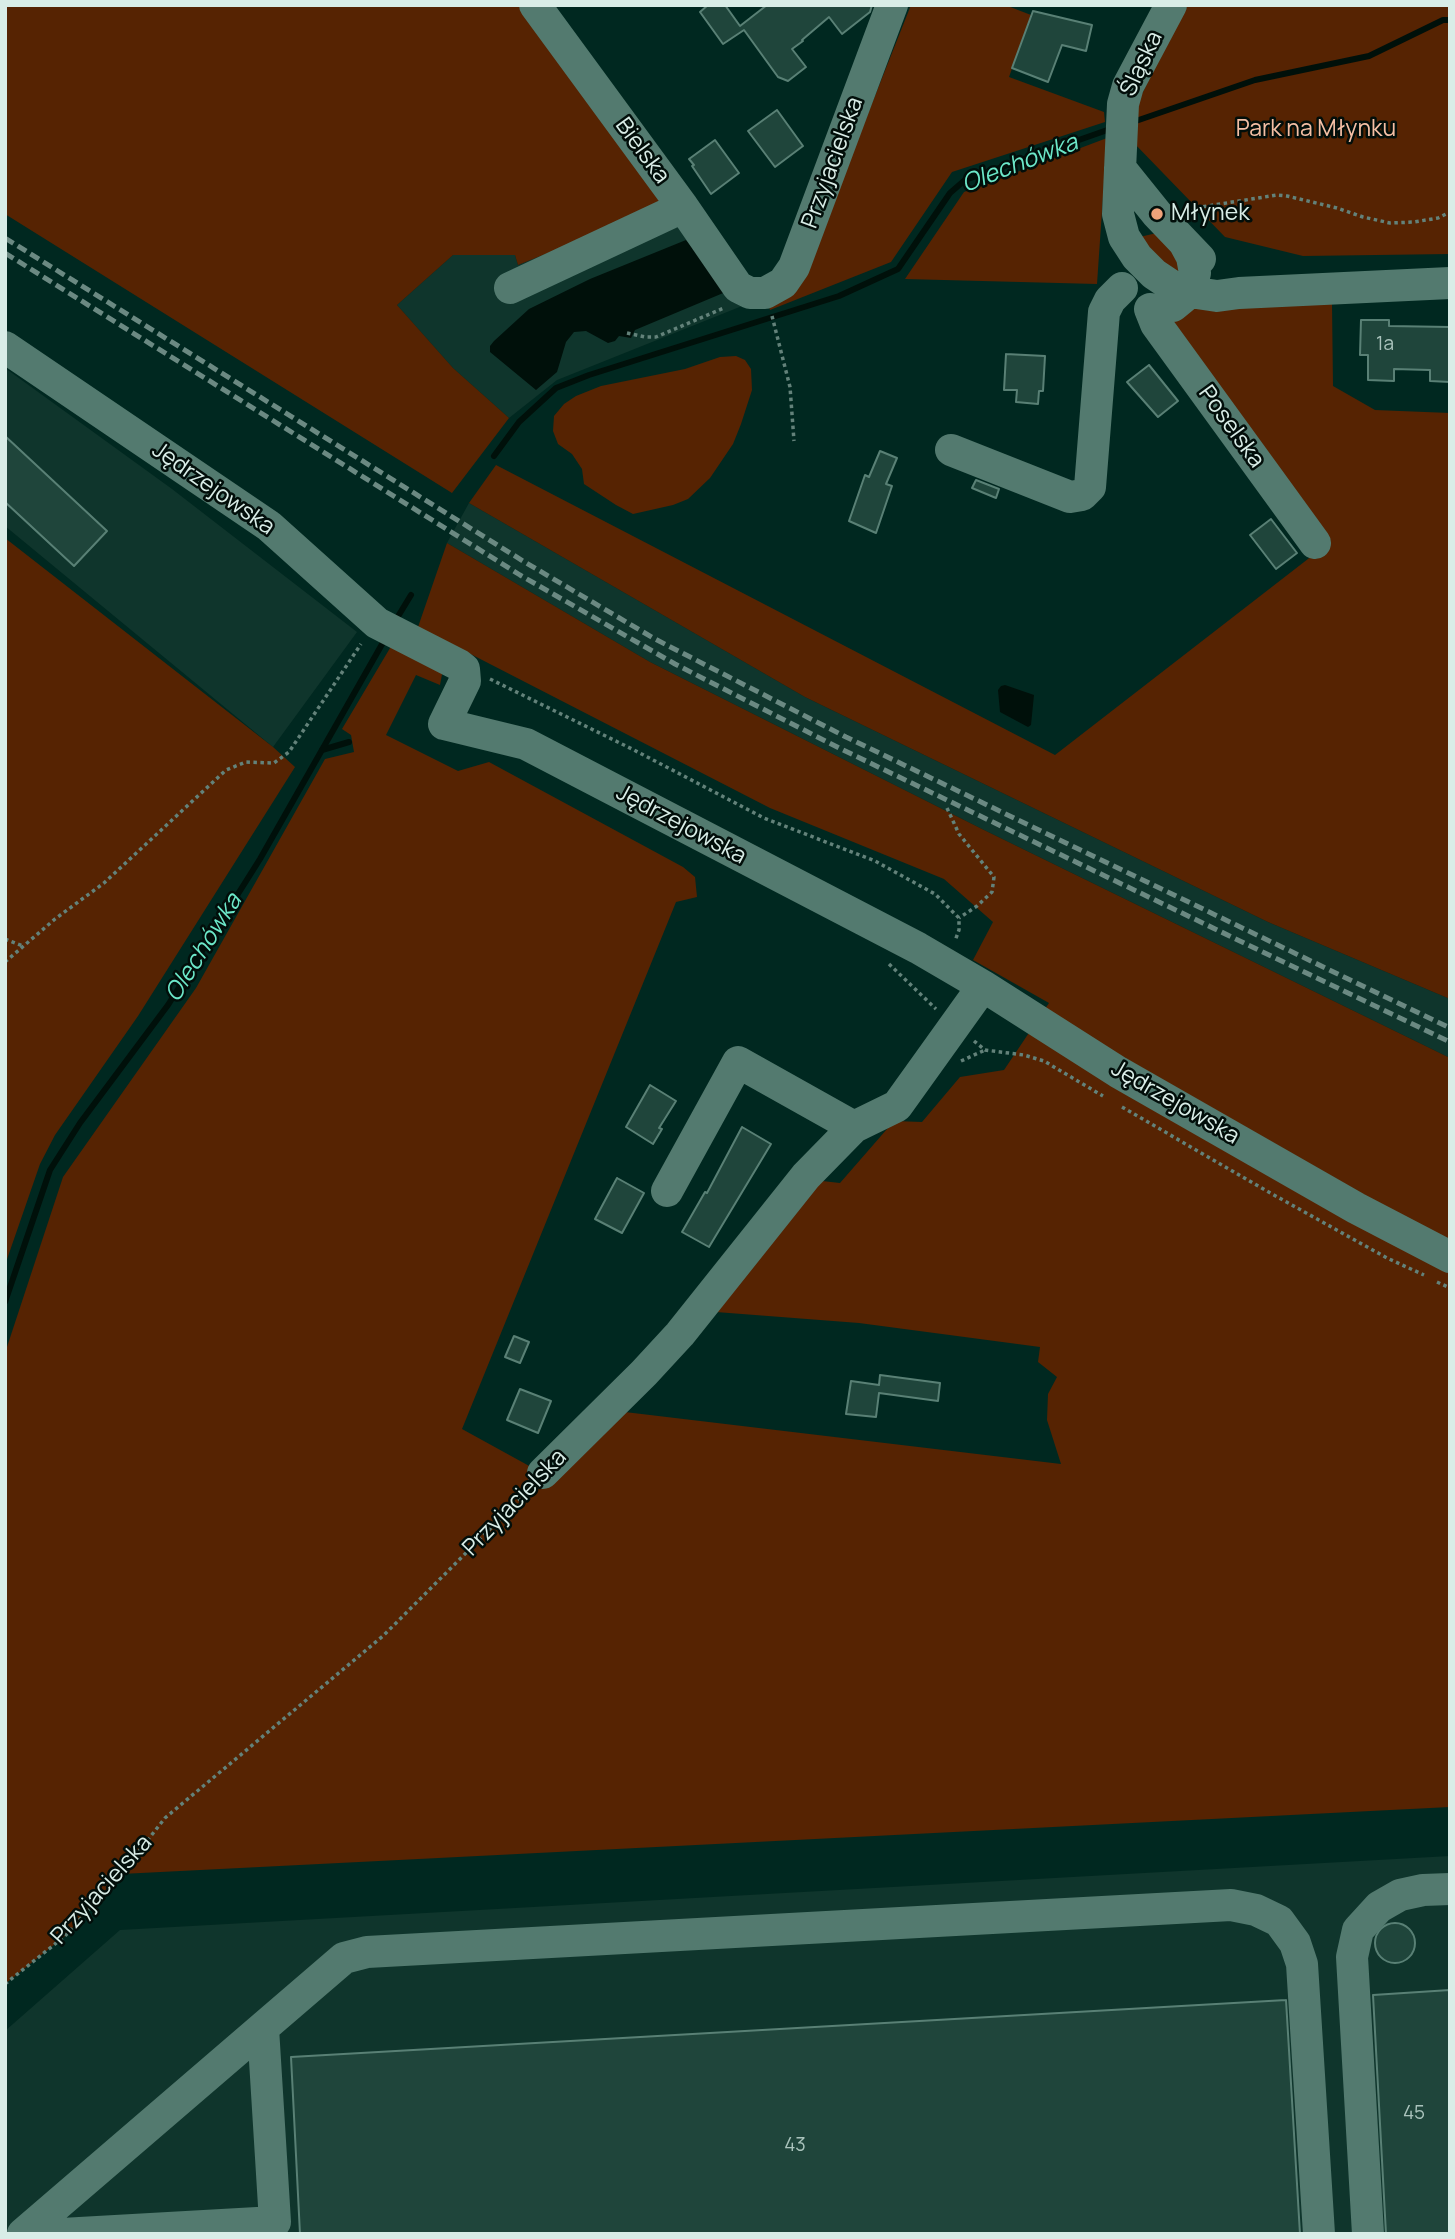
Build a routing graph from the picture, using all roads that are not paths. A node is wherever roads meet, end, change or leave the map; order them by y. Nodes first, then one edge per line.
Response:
1 (535, 5) edge
2 (892, 5) edge
3 (1171, 5) edge
4 (1120, 168) junction
5 (683, 207) junction
6 (1120, 230) junction
7 (1178, 236) junction
8 (1450, 283) edge
9 (510, 288) dead end
10 (1122, 288) junction
11 (1190, 292) junction
12 (1239, 292) junction
13 (750, 293) joint
14 (1150, 309) junction
15 (5, 347) edge
16 (951, 450) dead end
17 (1315, 543) dead end
18 (984, 986) junction
19 (854, 1127) junction
20 (667, 1191) dead end
21 (1450, 1257) edge
22 (542, 1473) road end
23 (1450, 1889) edge
24 (263, 2028) junction
25 (23, 2234) edge
26 (62, 2234) edge
27 (1320, 2234) edge
28 (1368, 2234) edge

1 - 5 street, Bielska
2 - 13 street, Przyjacielska
3 - 4 street, Śląska
4 - 6 street, Śląska
4 - 7 street
5 - 9 street
5 - 13 street, Bielska
6 - 7 street
6 - 10 street, Śląska
6 - 11 street
7 - 11 street
7 - 12 street
8 - 12 street
10 - 14 street
10 - 16 street
11 - 12 street
11 - 14 street
14 - 17 street, Poselska
15 - 18 street, Jędrzejowska
18 - 19 street, Przyjacielska
18 - 21 street, Jędrzejowska
19 - 20 street
19 - 22 street, Przyjacielska
23 - 28 street
24 - 25 street
24 - 26 street
24 - 27 street

